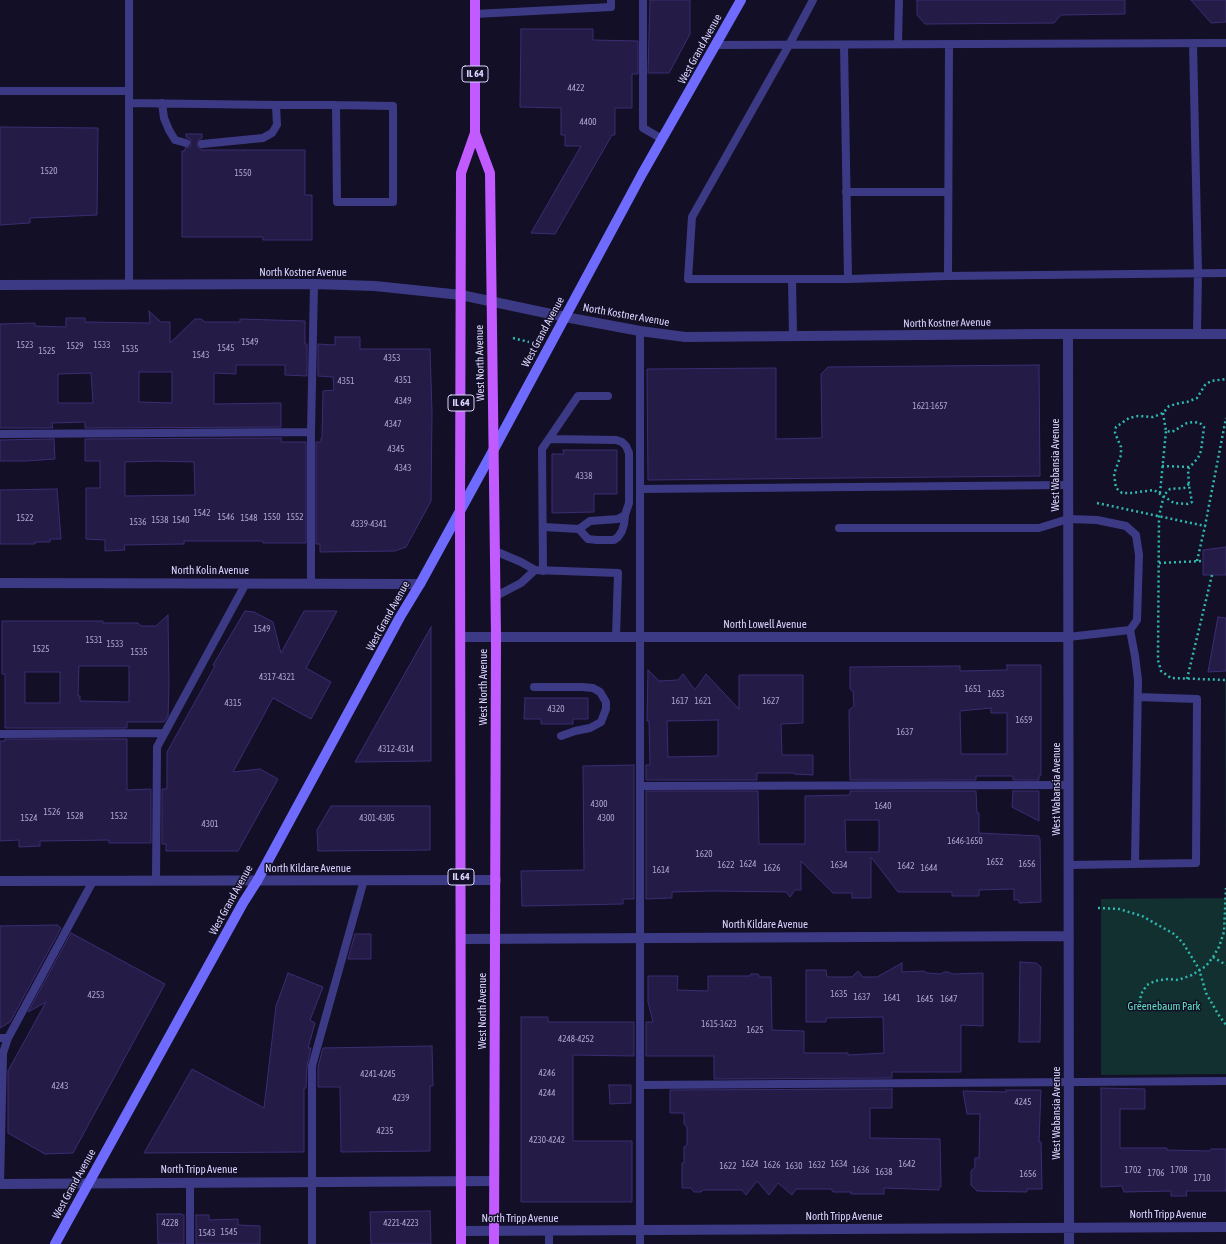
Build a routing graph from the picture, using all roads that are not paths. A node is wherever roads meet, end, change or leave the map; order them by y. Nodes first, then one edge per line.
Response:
1 (129, 0) edge
2 (475, 0) edge
3 (611, 0) edge
4 (643, 0) edge
5 (741, 0) edge
6 (813, 0) edge
7 (899, 0) edge
8 (475, 14) junction
9 (1193, 43) junction
10 (1226, 43) edge
11 (898, 44) junction
12 (949, 44) junction
13 (716, 45) junction
14 (789, 45) junction
15 (844, 45) junction
16 (0, 91) edge
17 (129, 91) junction
18 (129, 103) junction
19 (162, 103) junction
20 (276, 105) junction
21 (336, 105) junction
22 (475, 133) junction
23 (662, 139) junction
24 (186, 143) dead end
25 (202, 144) dead end
26 (846, 192) junction
27 (948, 192) junction
28 (1198, 273) junction
29 (1226, 273) edge
30 (948, 276) junction
31 (792, 279) junction
32 (848, 279) junction
33 (314, 284) junction
34 (0, 285) edge
35 (129, 285) junction
36 (461, 295) junction
37 (491, 301) junction
38 (565, 317) junction
39 (640, 331) junction
40 (1068, 334) junction
41 (1197, 334) junction
42 (1226, 334) edge
43 (793, 336) junction
44 (608, 396) dead end
45 (311, 432) junction
46 (0, 434) edge
47 (549, 439) junction
48 (494, 449) junction
49 (1068, 485) junction
50 (640, 489) junction
51 (460, 510) junction
52 (625, 515) junction
53 (1068, 519) junction
54 (542, 527) junction
55 (839, 528) dead end
56 (579, 529) junction
57 (495, 551) junction
58 (539, 570) junction
59 (0, 583) edge
60 (246, 584) junction
61 (311, 584) junction
62 (420, 584) junction
63 (496, 596) junction
64 (1130, 630) junction
65 (461, 637) junction
66 (496, 637) junction
67 (616, 637) junction
68 (640, 637) junction
69 (1068, 637) junction
70 (534, 687) dead end
71 (1138, 698) junction
72 (164, 733) junction
73 (0, 734) edge
74 (561, 736) dead end
75 (640, 786) junction
76 (1068, 786) junction
77 (1135, 863) junction
78 (1069, 865) junction
79 (364, 880) junction
80 (461, 880) junction
81 (496, 880) junction
82 (0, 881) edge
83 (93, 881) junction
84 (156, 881) junction
85 (257, 881) junction
86 (1069, 936) junction
87 (640, 938) junction
88 (461, 939) junction
89 (496, 939) junction
90 (4, 1038) edge
91 (1069, 1082) junction
92 (1226, 1082) edge
93 (640, 1085) junction
94 (462, 1181) junction
95 (494, 1181) junction
96 (190, 1182) junction
97 (312, 1182) junction
98 (89, 1183) junction
99 (0, 1184) edge
100 (1226, 1227) edge
101 (1069, 1228) junction
102 (640, 1230) junction
103 (461, 1231) junction
104 (494, 1231) junction
105 (548, 1231) junction
106 (54, 1244) edge
107 (190, 1244) edge
108 (312, 1244) edge
109 (461, 1244) edge
110 (494, 1244) edge
111 (549, 1244) edge
112 (640, 1244) edge
113 (1069, 1244) edge

1 - 17 lane
2 - 8 main road, West North Avenue / IL 64
3 - 8 lane
4 - 23 lane
5 - 13 main road, West Grand Avenue
6 - 14 lane
7 - 11 lane
8 - 22 main road, West North Avenue / IL 64
9 - 10 lane
9 - 12 lane
9 - 28 lane
11 - 12 lane
11 - 15 lane
12 - 27 lane
13 - 14 lane
13 - 23 main road, West Grand Avenue
14 - 15 lane
14 - 31 lane
15 - 26 lane
16 - 17 lane
17 - 18 lane
18 - 19 lane
18 - 35 lane
19 - 20 lane
19 - 24 lane
20 - 21 lane
20 - 25 lane
21 - 21 lane
22 - 36 main road, West North Avenue / IL 64
22 - 37 main road, West North Avenue / IL 64
23 - 38 main road, West Grand Avenue
26 - 27 lane
26 - 32 lane
27 - 30 lane
28 - 29 lane
28 - 30 lane
28 - 41 lane
30 - 32 lane
31 - 32 lane
31 - 43 lane
33 - 35 street, North Kostner Avenue
33 - 36 street, North Kostner Avenue
33 - 45 lane
34 - 35 street, North Kostner Avenue
36 - 37 street, North Kostner Avenue
36 - 51 main road, West North Avenue / IL 64
37 - 38 street, North Kostner Avenue
37 - 48 main road, West North Avenue / IL 64
38 - 39 street, North Kostner Avenue
38 - 48 main road, West Grand Avenue
39 - 43 street, North Kostner Avenue
39 - 50 lane
40 - 41 street, North Kostner Avenue
40 - 43 street, North Kostner Avenue
40 - 49 street, West Wabansia Avenue
41 - 42 street, North Kostner Avenue
44 - 47 lane
45 - 46 lane
45 - 61 lane
47 - 52 lane
47 - 54 lane
48 - 51 main road, West Grand Avenue
48 - 57 main road, West North Avenue / IL 64
49 - 50 lane
49 - 53 street, West Wabansia Avenue
50 - 68 lane
51 - 62 main road, West Grand Avenue
51 - 65 main road, West North Avenue / IL 64
52 - 56 lane
52 - 56 lane
53 - 55 lane
53 - 64 lane
53 - 69 street, West Wabansia Avenue
54 - 56 lane
54 - 58 lane
57 - 58 lane
57 - 63 main road, West North Avenue / IL 64
58 - 63 lane
58 - 67 lane
59 - 60 street, North Kolin Avenue
60 - 61 street, North Kolin Avenue
60 - 72 lane
61 - 62 street, North Kolin Avenue
62 - 85 main road, West Grand Avenue
63 - 66 main road, West North Avenue / IL 64
64 - 69 lane
64 - 71 lane
65 - 66 street, North Lowell Avenue
65 - 80 main road, West North Avenue / IL 64
66 - 67 street, North Lowell Avenue
66 - 81 main road, West North Avenue / IL 64
67 - 68 street, North Lowell Avenue
68 - 69 street, North Lowell Avenue
68 - 75 lane
69 - 76 street, West Wabansia Avenue
70 - 74 lane
71 - 77 lane
71 - 77 lane
72 - 73 lane
72 - 84 lane
75 - 76 lane
75 - 87 lane
76 - 78 street, West Wabansia Avenue
77 - 78 lane
78 - 86 street, West Wabansia Avenue
79 - 80 street, North Kildare Avenue
79 - 85 street, North Kildare Avenue
79 - 97 lane
80 - 81 street, North Kildare Avenue
80 - 88 main road, West North Avenue / IL 64
81 - 89 main road, West North Avenue / IL 64
82 - 83 street, North Kildare Avenue
83 - 84 street, North Kildare Avenue
83 - 90 lane
84 - 85 street, North Kildare Avenue
85 - 98 main road, West Grand Avenue
86 - 87 street, North Kildare Avenue
86 - 91 street, West Wabansia Avenue
87 - 89 street, North Kildare Avenue
87 - 93 lane
88 - 89 street, North Kildare Avenue
88 - 94 main road, West North Avenue / IL 64
89 - 95 main road, West North Avenue / IL 64
90 - 99 lane
91 - 92 lane
91 - 93 lane
91 - 101 street, West Wabansia Avenue
93 - 102 lane
94 - 95 street, North Tripp Avenue
94 - 97 street, North Tripp Avenue
94 - 103 main road, West North Avenue / IL 64
95 - 104 main road, West North Avenue / IL 64
96 - 97 street, North Tripp Avenue
96 - 98 street, North Tripp Avenue
96 - 107 lane
97 - 108 lane
98 - 99 street, North Tripp Avenue
98 - 106 main road, West Grand Avenue
100 - 101 street, North Tripp Avenue
101 - 102 street, North Tripp Avenue
101 - 113 street, West Wabansia Avenue
102 - 105 street, North Tripp Avenue
102 - 112 lane
103 - 104 street, North Tripp Avenue
103 - 109 main road, West North Avenue / IL 64
104 - 105 street, North Tripp Avenue
104 - 110 main road, West North Avenue / IL 64
105 - 111 lane

